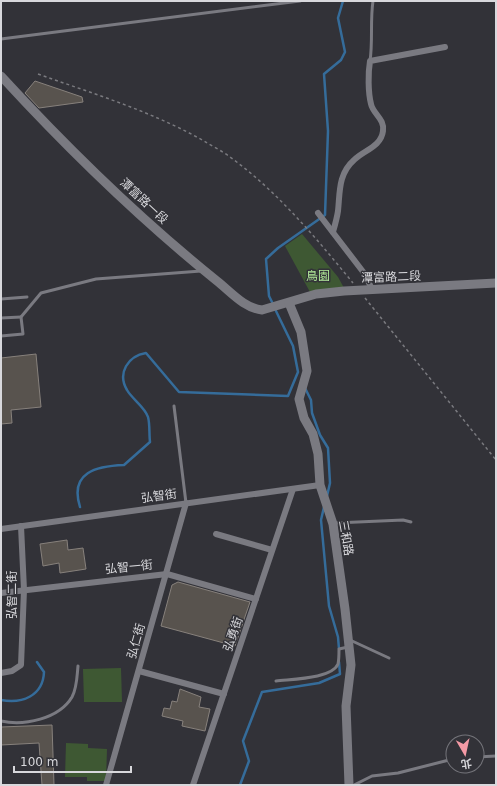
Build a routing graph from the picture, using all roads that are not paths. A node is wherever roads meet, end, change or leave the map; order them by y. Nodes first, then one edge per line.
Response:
1 (300, 1) edge
2 (373, 1) edge
3 (278, 2) edge
4 (1, 39) edge
5 (445, 47) dead end
6 (370, 62) junction
7 (1, 76) edge
8 (319, 214) dead end
9 (333, 232) junction
10 (204, 271) junction
11 (496, 283) edge
12 (372, 289) junction
13 (27, 297) dead end
14 (1, 299) edge
15 (285, 304) junction
16 (21, 317) junction
17 (1, 318) edge
18 (1, 336) edge
19 (174, 406) dead end
20 (320, 485) junction
21 (293, 489) junction
22 (186, 503) junction
23 (411, 522) dead end
24 (333, 524) junction
25 (21, 526) junction
26 (1, 529) edge
27 (216, 534) dead end
28 (272, 550) junction
29 (167, 574) junction
30 (24, 590) junction
31 (1, 593) edge
32 (256, 599) junction
33 (349, 643) junction
34 (389, 658) dead end
35 (78, 666) dead end
36 (1, 672) edge
37 (139, 672) junction
38 (276, 681) dead end
39 (224, 694) junction
40 (1, 721) edge
41 (496, 756) edge
42 (485, 757) edge
43 (445, 761) edge
44 (108, 785) edge
45 (193, 785) edge
46 (350, 785) edge
47 (354, 785) edge

1 - 3 lane
2 - 6 lane
3 - 4 lane
5 - 6 street
6 - 9 street
7 - 10 street, 潭富路一段
8 - 9 street
9 - 12 street
10 - 15 street, 潭富路一段
10 - 16 lane
11 - 12 street, 潭富路二段
12 - 15 street, 潭富路二段
13 - 14 lane
15 - 20 street, 三和路
16 - 17 lane
16 - 18 lane
19 - 22 lane
20 - 21 street, 弘智街
20 - 24 street, 三和路
21 - 22 street, 弘智街
21 - 28 street, 弘勇街
22 - 25 street, 弘智街
22 - 29 street, 弘仁街
23 - 24 lane
24 - 33 street, 三和路
25 - 26 street, 弘智街
25 - 30 street, 弘智二街
27 - 28 street
28 - 32 street, 弘勇街
29 - 30 street, 弘智一街
29 - 32 street, 弘智一街
29 - 37 street, 弘仁街
30 - 31 street, 弘智一街
30 - 36 street, 弘智二街
32 - 39 street, 弘勇街
33 - 34 lane
33 - 38 lane
33 - 46 street, 三和路
35 - 40 lane
37 - 39 street
37 - 44 street, 弘仁街
39 - 45 street, 弘勇街
41 - 42 lane
43 - 47 lane

